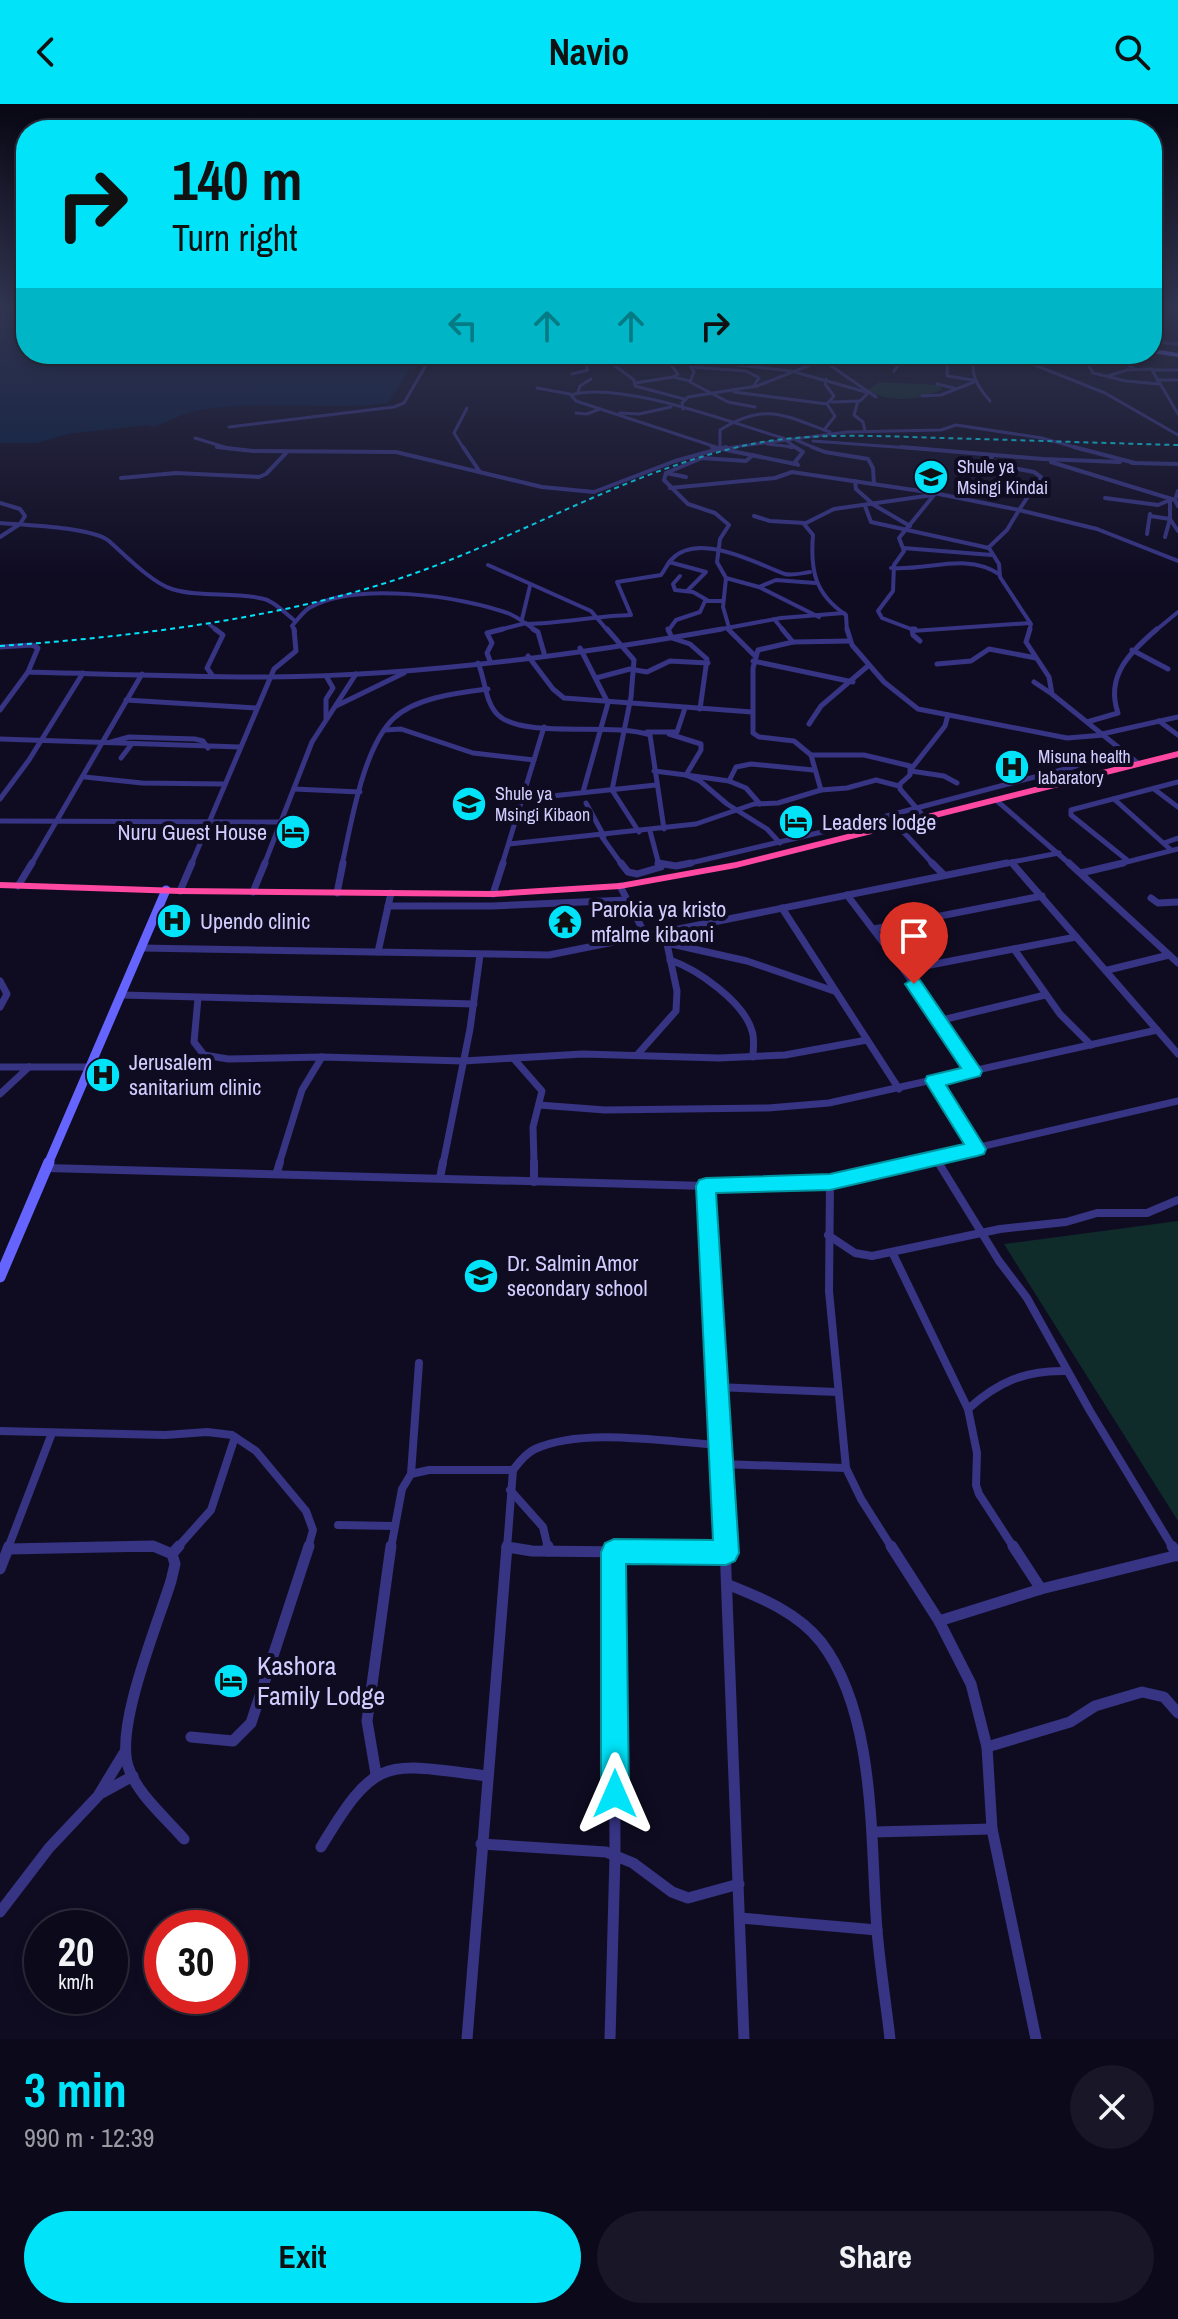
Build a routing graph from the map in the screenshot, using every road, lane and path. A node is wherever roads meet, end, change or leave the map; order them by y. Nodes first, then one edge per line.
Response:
1 (408, 395) edge
2 (571, 395) edge
3 (626, 395) edge
4 (670, 395) edge
5 (700, 395) edge
6 (719, 395) edge
7 (764, 395) edge
8 (833, 395) edge
9 (864, 395) edge
10 (872, 395) edge
11 (935, 395) edge
12 (985, 395) edge
13 (1109, 395) edge
14 (1167, 395) edge
15 (922, 396) dead end
16 (876, 397) dead end
17 (684, 399) junction
18 (858, 401) junction
19 (990, 401) dead end
20 (1171, 402) junction
21 (1178, 403) edge
22 (828, 404) junction
23 (673, 407) junction
24 (755, 407) dead end
25 (467, 408) dead end
26 (603, 408) junction
27 (683, 409) junction
28 (576, 413) dead end
29 (620, 413) junction
30 (1178, 414) edge
31 (731, 425) junction
32 (229, 427) dead end
33 (824, 431) junction
34 (865, 431) junction
35 (837, 433) junction
36 (1178, 435) edge
37 (195, 438) dead end
38 (813, 438) junction
39 (788, 440) junction
40 (796, 440) junction
41 (766, 444) junction
42 (719, 445) junction
43 (710, 446) junction
44 (796, 447) junction
45 (809, 448) junction
46 (729, 451) junction
47 (287, 452) junction
48 (803, 452) junction
49 (700, 453) junction
50 (753, 455) junction
51 (993, 456) junction
52 (1040, 459) junction
53 (727, 460) junction
54 (1135, 463) junction
55 (795, 464) junction
56 (1178, 464) edge
57 (728, 468) dead end
58 (480, 472) junction
59 (792, 472) junction
60 (666, 473) junction
61 (686, 477) dead end
62 (121, 478) dead end
63 (855, 481) junction
64 (874, 484) junction
65 (670, 488) junction
66 (1178, 491) edge
67 (934, 494) junction
68 (1105, 498) dead end
69 (1175, 502) edge
70 (0, 503) edge
71 (1152, 504) junction
72 (874, 505) junction
73 (1019, 510) junction
74 (875, 512) junction
75 (754, 516) dead end
76 (1150, 516) junction
77 (1170, 519) junction
78 (0, 523) edge
79 (805, 523) junction
80 (20, 524) junction
81 (910, 526) junction
82 (1178, 531) edge
83 (905, 532) junction
84 (1147, 534) dead end
85 (0, 537) edge
86 (1165, 537) dead end
87 (902, 548) junction
88 (988, 548) junction
89 (720, 552) junction
90 (992, 555) junction
91 (1178, 561) edge
92 (669, 562) junction
93 (488, 565) dead end
94 (891, 568) junction
95 (810, 572) junction
96 (999, 574) junction
97 (680, 576) dead end
98 (726, 578) junction
99 (815, 583) junction
100 (530, 586) junction
101 (759, 587) junction
102 (687, 591) junction
103 (707, 600) junction
104 (723, 601) junction
105 (1178, 612) edge
106 (844, 613) junction
107 (595, 616) junction
108 (819, 617) junction
109 (774, 619) junction
110 (294, 620) junction
111 (525, 620) junction
112 (1030, 623) junction
113 (210, 625) dead end
114 (728, 629) junction
115 (911, 629) junction
116 (672, 638) junction
117 (850, 641) junction
118 (920, 641) dead end
119 (793, 642) junction
120 (618, 643) junction
121 (0, 647) edge
122 (580, 648) junction
123 (1132, 650) junction
124 (541, 654) junction
125 (754, 658) junction
126 (1038, 659) junction
127 (490, 661) junction
128 (478, 663) junction
129 (708, 663) junction
130 (937, 664) dead end
131 (869, 665) junction
132 (412, 669) junction
133 (634, 669) junction
134 (1168, 669) dead end
135 (28, 672) junction
136 (83, 673) junction
137 (142, 674) junction
138 (356, 674) junction
139 (212, 675) junction
140 (326, 676) junction
141 (271, 677) junction
142 (596, 678) junction
143 (853, 682) junction
144 (1034, 682) dead end
145 (333, 688) junction
146 (488, 689) junction
147 (1052, 694) junction
148 (126, 700) junction
149 (608, 703) junction
150 (336, 704) junction
151 (629, 704) junction
152 (256, 708) junction
153 (685, 708) junction
154 (700, 709) junction
155 (0, 710) edge
156 (752, 712) junction
157 (948, 715) junction
158 (1178, 717) edge
159 (326, 718) junction
160 (1159, 721) junction
161 (1087, 722) junction
162 (809, 724) dead end
163 (544, 727) junction
164 (603, 729) junction
165 (385, 730) junction
166 (624, 730) junction
167 (645, 732) junction
168 (669, 734) junction
169 (1103, 734) junction
170 (1178, 735) edge
171 (0, 739) edge
172 (40, 740) junction
173 (106, 743) junction
174 (129, 745) junction
175 (240, 747) junction
176 (208, 748) junction
177 (1126, 753) junction
178 (1178, 754) edge
179 (811, 755) junction
180 (121, 758) dead end
181 (534, 760) junction
182 (1139, 764) junction
183 (813, 770) junction
184 (912, 770) junction
185 (654, 771) junction
186 (686, 775) junction
187 (85, 777) junction
188 (729, 781) junction
189 (1178, 782) edge
190 (957, 783) dead end
191 (224, 784) junction
192 (656, 785) junction
193 (899, 786) junction
194 (294, 789) junction
195 (1154, 789) junction
196 (612, 790) junction
197 (821, 790) junction
198 (360, 792) junction
199 (583, 792) junction
200 (0, 799) edge
201 (523, 799) junction
202 (1114, 799) junction
203 (996, 800) junction
204 (586, 803) dead end
205 (760, 804) junction
206 (916, 807) junction
207 (1178, 807) edge
208 (736, 811) junction
209 (925, 818) junction
210 (0, 821) edge
211 (57, 822) junction
212 (279, 822) junction
213 (208, 823) junction
214 (896, 824) junction
215 (664, 829) junction
216 (650, 831) junction
217 (639, 832) junction
218 (603, 836) junction
219 (1178, 838) edge
220 (780, 843) junction
221 (1164, 843) junction
222 (509, 844) junction
223 (1174, 850) edge
224 (1059, 853) junction
225 (1127, 860) junction
226 (1012, 862) junction
227 (661, 867) junction
228 (1081, 873) junction
229 (944, 875) junction
230 (0, 885) edge
231 (18, 886) junction
232 (620, 886) junction
233 (166, 890) junction
234 (180, 891) junction
235 (253, 892) junction
236 (337, 893) junction
237 (391, 893) junction
238 (493, 894) junction
239 (847, 895) junction
240 (1042, 896) junction
241 (1151, 898) dead end
242 (627, 900) junction
243 (1178, 902) edge
244 (388, 906) junction
245 (782, 908) junction
246 (874, 929) junction
247 (664, 930) junction
248 (645, 934) junction
249 (1076, 937) junction
250 (667, 943) junction
251 (141, 948) junction
252 (1014, 949) junction
253 (378, 952) junction
254 (480, 955) junction
255 (1169, 955) junction
256 (670, 960) junction
257 (1178, 963) edge
258 (904, 970) junction
259 (1108, 970) junction
260 (0, 981) edge
261 (836, 992) junction
262 (122, 995) junction
263 (1045, 995) junction
264 (198, 998) junction
265 (474, 1004) junction
266 (0, 1007) edge
267 (938, 1021) junction
268 (1157, 1030) junction
269 (867, 1040) junction
270 (1091, 1045) junction
271 (1178, 1054) edge
272 (637, 1055) junction
273 (322, 1057) junction
274 (753, 1057) junction
275 (514, 1059) junction
276 (463, 1061) junction
277 (0, 1067) edge
278 (29, 1067) junction
279 (91, 1067) junction
280 (973, 1071) junction
281 (934, 1081) junction
282 (899, 1089) junction
283 (0, 1094) edge
284 (1178, 1101) edge
285 (539, 1105) junction
286 (977, 1149) junction
287 (936, 1158) junction
288 (47, 1168) junction
289 (277, 1172) junction
290 (440, 1178) junction
291 (534, 1182) junction
292 (830, 1182) junction
293 (706, 1186) junction
294 (1178, 1200) edge
295 (982, 1233) junction
296 (828, 1235) junction
297 (5, 1254) edge
298 (893, 1254) junction
299 (0, 1277) edge
300 (419, 1363) dead end
301 (1066, 1371) junction
302 (716, 1387) junction
303 (837, 1392) junction
304 (968, 1409) junction
305 (0, 1431) edge
306 (52, 1433) junction
307 (235, 1437) junction
308 (719, 1445) junction
309 (720, 1464) junction
310 (846, 1468) junction
311 (513, 1470) junction
312 (411, 1474) junction
313 (510, 1490) junction
314 (338, 1525) dead end
315 (394, 1526) junction
316 (507, 1547) junction
317 (8, 1549) junction
318 (549, 1551) junction
319 (614, 1552) junction
320 (726, 1553) junction
321 (172, 1554) junction
322 (1178, 1555) edge
323 (0, 1569) edge
324 (729, 1585) junction
325 (1041, 1589) junction
326 (939, 1621) junction
327 (1178, 1713) edge
328 (191, 1737) dead end
329 (987, 1747) junction
330 (125, 1751) junction
331 (376, 1774) junction
332 (133, 1776) junction
333 (487, 1776) junction
334 (98, 1796) junction
335 (992, 1829) junction
336 (873, 1832) junction
337 (184, 1839) dead end
338 (481, 1844) junction
339 (321, 1847) dead end
340 (615, 1856) junction
341 (739, 1884) junction
342 (0, 1912) edge
343 (740, 1918) junction
344 (877, 1930) junction
345 (467, 2039) edge
346 (610, 2039) edge
347 (744, 2039) edge
348 (890, 2039) edge
349 (1036, 2039) edge

1 - 32 street
2 - 26 street
3 - 23 street
4 - 17 street
5 - 17 street
6 - 24 street
7 - 22 street
8 - 22 street
9 - 18 street
10 - 16 street
11 - 15 street
12 - 19 street
13 - 36 street
14 - 20 street
17 - 27 street
18 - 22 street
18 - 34 street
20 - 21 street
20 - 30 street
22 - 33 street
23 - 27 street
23 - 29 street
25 - 58 street
26 - 28 street
26 - 29 street
27 - 31 street
29 - 43 street
31 - 33 street
31 - 39 street
31 - 42 street
33 - 35 street
33 - 38 street
34 - 35 street
34 - 54 street
35 - 38 street
37 - 47 street
38 - 39 street
38 - 40 street
38 - 45 street
38 - 51 street
39 - 40 street
39 - 41 street
39 - 42 street
39 - 44 street
40 - 45 street
41 - 44 street
41 - 46 street
42 - 43 street
42 - 46 street
42 - 49 street
43 - 49 street
44 - 45 street
44 - 48 street
45 - 48 street
45 - 64 street
46 - 50 street
46 - 53 street
47 - 58 street
47 - 62 street
48 - 55 street
49 - 58 street
50 - 53 street
50 - 55 street
51 - 52 street
51 - 73 street
52 - 54 street
52 - 69 street
53 - 57 street
53 - 60 street
54 - 56 street
55 - 59 street
59 - 63 street
59 - 65 street
60 - 61 street
60 - 65 street
63 - 64 street
63 - 72 street
64 - 67 street
65 - 89 street
66 - 69 street
67 - 72 street
67 - 73 street
67 - 81 street
68 - 71 street
69 - 71 street
69 - 77 street
70 - 80 street
71 - 76 street
72 - 74 street
72 - 74 street
73 - 88 street
73 - 91 street
74 - 79 street
74 - 81 street
74 - 83 street
75 - 79 street
76 - 77 street
76 - 84 street
77 - 82 street
77 - 86 street
78 - 80 street
79 - 95 street
80 - 85 street
80 - 110 street
81 - 83 street
83 - 87 street
83 - 88 street
87 - 90 street
87 - 94 street
88 - 90 street
89 - 92 street
89 - 95 street
89 - 98 street
90 - 96 street
92 - 102 street
92 - 107 street
93 - 100 street
94 - 96 street
94 - 115 street
95 - 99 street
96 - 112 street
97 - 102 street
98 - 101 street
98 - 104 street
99 - 101 street
99 - 106 street
100 - 107 street
100 - 111 street
101 - 108 street
102 - 103 street
103 - 104 street
103 - 116 street
104 - 114 street
105 - 123 street
106 - 108 street
106 - 117 street
107 - 111 street
107 - 120 street
108 - 109 street
109 - 114 street
109 - 119 street
110 - 111 street
110 - 141 street
111 - 124 street
111 - 127 street
112 - 115 street
112 - 126 street
113 - 139 street
114 - 116 street
114 - 125 street
115 - 118 street
116 - 120 street
116 - 129 street
117 - 119 street
117 - 131 street
119 - 125 street
120 - 122 street
120 - 133 street
121 - 135 street
122 - 124 street
122 - 142 street
123 - 134 street
123 - 161 street
124 - 127 street
124 - 149 street
125 - 143 street
125 - 156 street
126 - 130 street
126 - 147 street
127 - 128 street
128 - 132 street
128 - 146 street
129 - 133 street
129 - 154 street
131 - 143 street
131 - 157 street
132 - 138 street
132 - 150 street
133 - 142 street
133 - 151 street
135 - 136 street
135 - 155 street
136 - 137 street
136 - 172 street
137 - 139 street
137 - 148 street
138 - 140 street
138 - 150 street
139 - 141 street
140 - 141 street
140 - 145 street
141 - 152 street
142 - 149 street
143 - 162 street
144 - 147 street
145 - 150 street
145 - 159 street
146 - 163 street
146 - 165 street
147 - 161 street
148 - 152 street
148 - 173 street
149 - 151 street
149 - 164 street
150 - 159 street
151 - 153 street
151 - 166 street
152 - 175 street
153 - 154 street
153 - 168 street
154 - 156 street
156 - 179 street
157 - 169 street
157 - 184 street
158 - 160 street
159 - 194 street
160 - 169 street
160 - 170 street
161 - 169 street
163 - 164 street
163 - 181 street
164 - 166 street
164 - 199 street
165 - 181 street
165 - 198 street
166 - 167 street
166 - 196 street
167 - 168 street
167 - 185 street
168 - 186 street
169 - 177 street
171 - 172 street
172 - 173 street
172 - 200 street
173 - 174 street
173 - 176 street
173 - 187 street
174 - 176 street
174 - 180 street
175 - 176 street
175 - 191 street
177 - 182 street
177 - 206 street
178 - 182 highway
179 - 183 street
179 - 184 street
181 - 201 street
182 - 203 highway
183 - 188 street
183 - 197 street
184 - 190 street
184 - 193 street
185 - 186 street
185 - 192 street
186 - 188 street
186 - 208 street
187 - 191 street
187 - 211 street
188 - 205 street
189 - 195 street
191 - 213 street
192 - 196 street
192 - 215 street
193 - 197 street
193 - 206 street
194 - 198 street
194 - 212 street
195 - 202 street
195 - 207 street
196 - 199 street
196 - 217 street
197 - 205 street
198 - 236 street
199 - 201 street
201 - 222 street
202 - 221 street
202 - 225 street
203 - 209 highway
203 - 224 street
204 - 218 street
205 - 208 street
206 - 209 street
206 - 220 street
208 - 215 street
208 - 220 street
209 - 214 highway
210 - 211 street
211 - 213 street
211 - 231 street
212 - 213 street
212 - 235 street
213 - 234 street
214 - 229 street
214 - 232 highway
215 - 216 street
216 - 217 street
216 - 227 street
217 - 218 street
218 - 222 street
218 - 227 street
219 - 221 street
220 - 227 street
221 - 223 street
222 - 238 street
223 - 225 street
224 - 226 street
224 - 228 street
225 - 228 street
226 - 229 street
226 - 240 street
228 - 255 street
229 - 239 street
230 - 231 highway
231 - 233 highway
232 - 238 highway
232 - 242 street
233 - 234 highway
233 - 251 street
234 - 235 highway
235 - 236 highway
236 - 237 highway
237 - 238 highway
237 - 244 street
239 - 245 street
239 - 246 street
240 - 246 street
240 - 249 street
241 - 243 street
242 - 244 street
242 - 248 street
244 - 253 street
245 - 247 street
245 - 261 street
246 - 258 street
247 - 248 street
247 - 250 street
248 - 254 street
249 - 252 street
249 - 259 street
250 - 256 street
250 - 261 street
251 - 253 street
251 - 262 street
252 - 258 street
252 - 263 street
253 - 254 street
254 - 265 street
255 - 257 street
255 - 259 street
256 - 272 street
256 - 274 street
258 - 267 street
259 - 268 street
260 - 266 street
261 - 269 street
262 - 264 street
262 - 279 street
263 - 267 street
263 - 270 street
264 - 265 street
264 - 273 street
265 - 276 street
267 - 280 street
268 - 270 street
268 - 271 street
269 - 274 street
269 - 282 street
270 - 280 street
272 - 274 street
272 - 275 street
273 - 276 street
273 - 289 street
275 - 276 street
275 - 285 street
276 - 290 street
277 - 278 street
278 - 279 street
278 - 283 street
279 - 288 street
280 - 281 street
281 - 282 street
281 - 286 street
282 - 285 street
284 - 286 street
285 - 291 street
286 - 287 street
287 - 292 street
287 - 295 street
288 - 289 street
288 - 297 street
289 - 290 street
290 - 291 street
291 - 293 street
292 - 293 street
292 - 296 street
293 - 302 street
294 - 295 street
295 - 298 street
295 - 301 street
296 - 298 street
296 - 303 street
297 - 299 street
298 - 304 street
300 - 312 street
301 - 304 street
301 - 322 street
302 - 303 street
302 - 308 street
303 - 310 street
304 - 325 street
305 - 306 street
306 - 307 street
306 - 317 street
307 - 321 street
307 - 328 street
308 - 309 street
308 - 311 street
309 - 310 street
309 - 320 street
310 - 326 street
311 - 312 street
311 - 313 street
312 - 315 street
313 - 316 street
313 - 318 street
314 - 315 street
315 - 331 street
316 - 318 street
316 - 333 street
317 - 321 street
317 - 323 street
318 - 319 street
319 - 320 street
319 - 340 street
320 - 324 street
321 - 330 street
322 - 325 street
324 - 336 street
324 - 341 street
325 - 326 street
326 - 329 street
327 - 329 street
329 - 335 street
330 - 332 street
330 - 334 street
331 - 333 street
331 - 339 street
332 - 334 street
332 - 337 street
333 - 338 street
334 - 342 street
335 - 336 street
335 - 349 street
336 - 344 street
338 - 340 street
338 - 345 street
340 - 341 street
340 - 346 street
341 - 343 street
343 - 344 street
343 - 347 street
344 - 348 street

